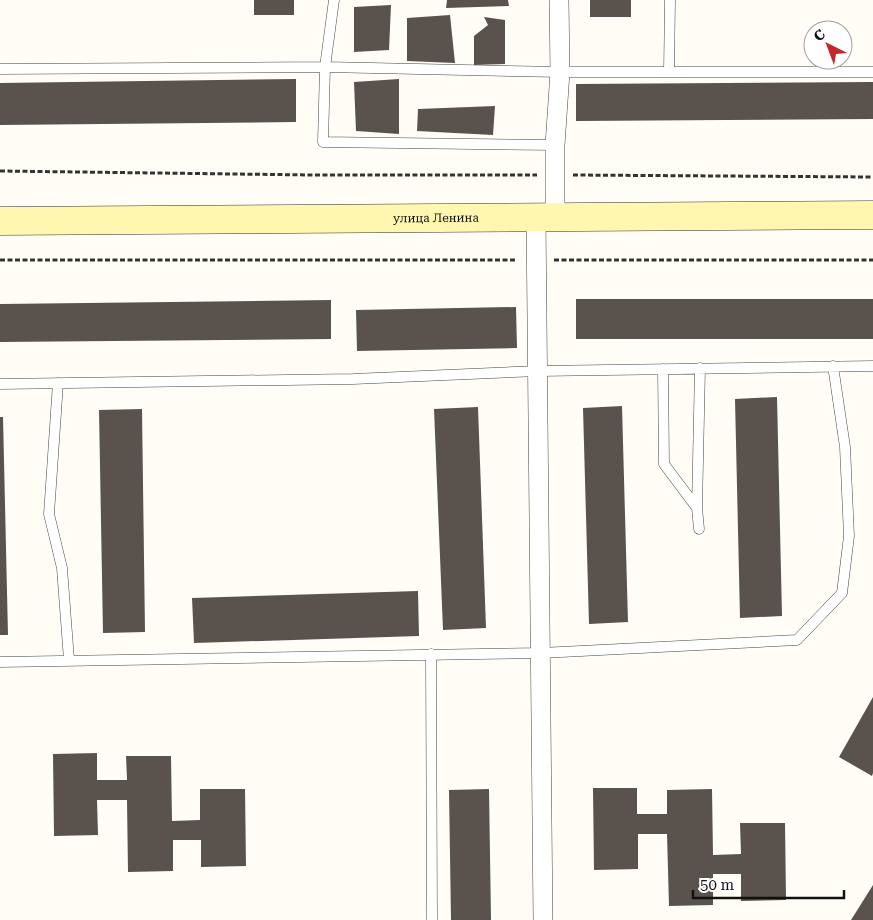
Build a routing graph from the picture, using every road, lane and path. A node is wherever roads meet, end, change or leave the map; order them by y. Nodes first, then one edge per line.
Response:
1 (334, 0) edge
2 (559, 0) edge
3 (670, 0) edge
4 (325, 67) junction
5 (0, 69) edge
6 (560, 72) junction
7 (669, 72) junction
8 (873, 72) edge
9 (555, 145) junction
10 (0, 171) edge
11 (556, 175) junction
12 (873, 177) edge
13 (873, 215) edge
14 (545, 218) junction
15 (0, 221) edge
16 (0, 260) edge
17 (537, 260) junction
18 (873, 260) edge
19 (833, 366) junction
20 (873, 366) edge
21 (700, 368) junction
22 (663, 369) junction
23 (538, 371) junction
24 (58, 383) junction
25 (0, 384) edge
26 (697, 508) junction
27 (699, 529) dead end
28 (541, 652) junction
29 (431, 654) junction
30 (69, 660) junction
31 (0, 662) edge
32 (432, 920) edge
33 (543, 920) edge

1 - 4 lane
2 - 6 street
3 - 7 lane
4 - 5 lane
4 - 6 lane
4 - 9 lane
6 - 7 lane
6 - 9 street
7 - 8 lane
9 - 11 street
10 - 11 path
11 - 12 path
11 - 14 street
13 - 14 main road, улица Ленина
14 - 15 main road, улица Ленина
14 - 17 street
16 - 17 path
17 - 18 path
17 - 23 street
19 - 20 lane
19 - 21 lane
19 - 28 lane
21 - 22 lane
21 - 26 lane
22 - 23 lane
22 - 26 lane
23 - 24 lane
23 - 28 street
24 - 25 lane
24 - 30 lane
26 - 27 lane
28 - 29 lane
28 - 33 street
29 - 30 lane
29 - 32 lane
30 - 31 lane

